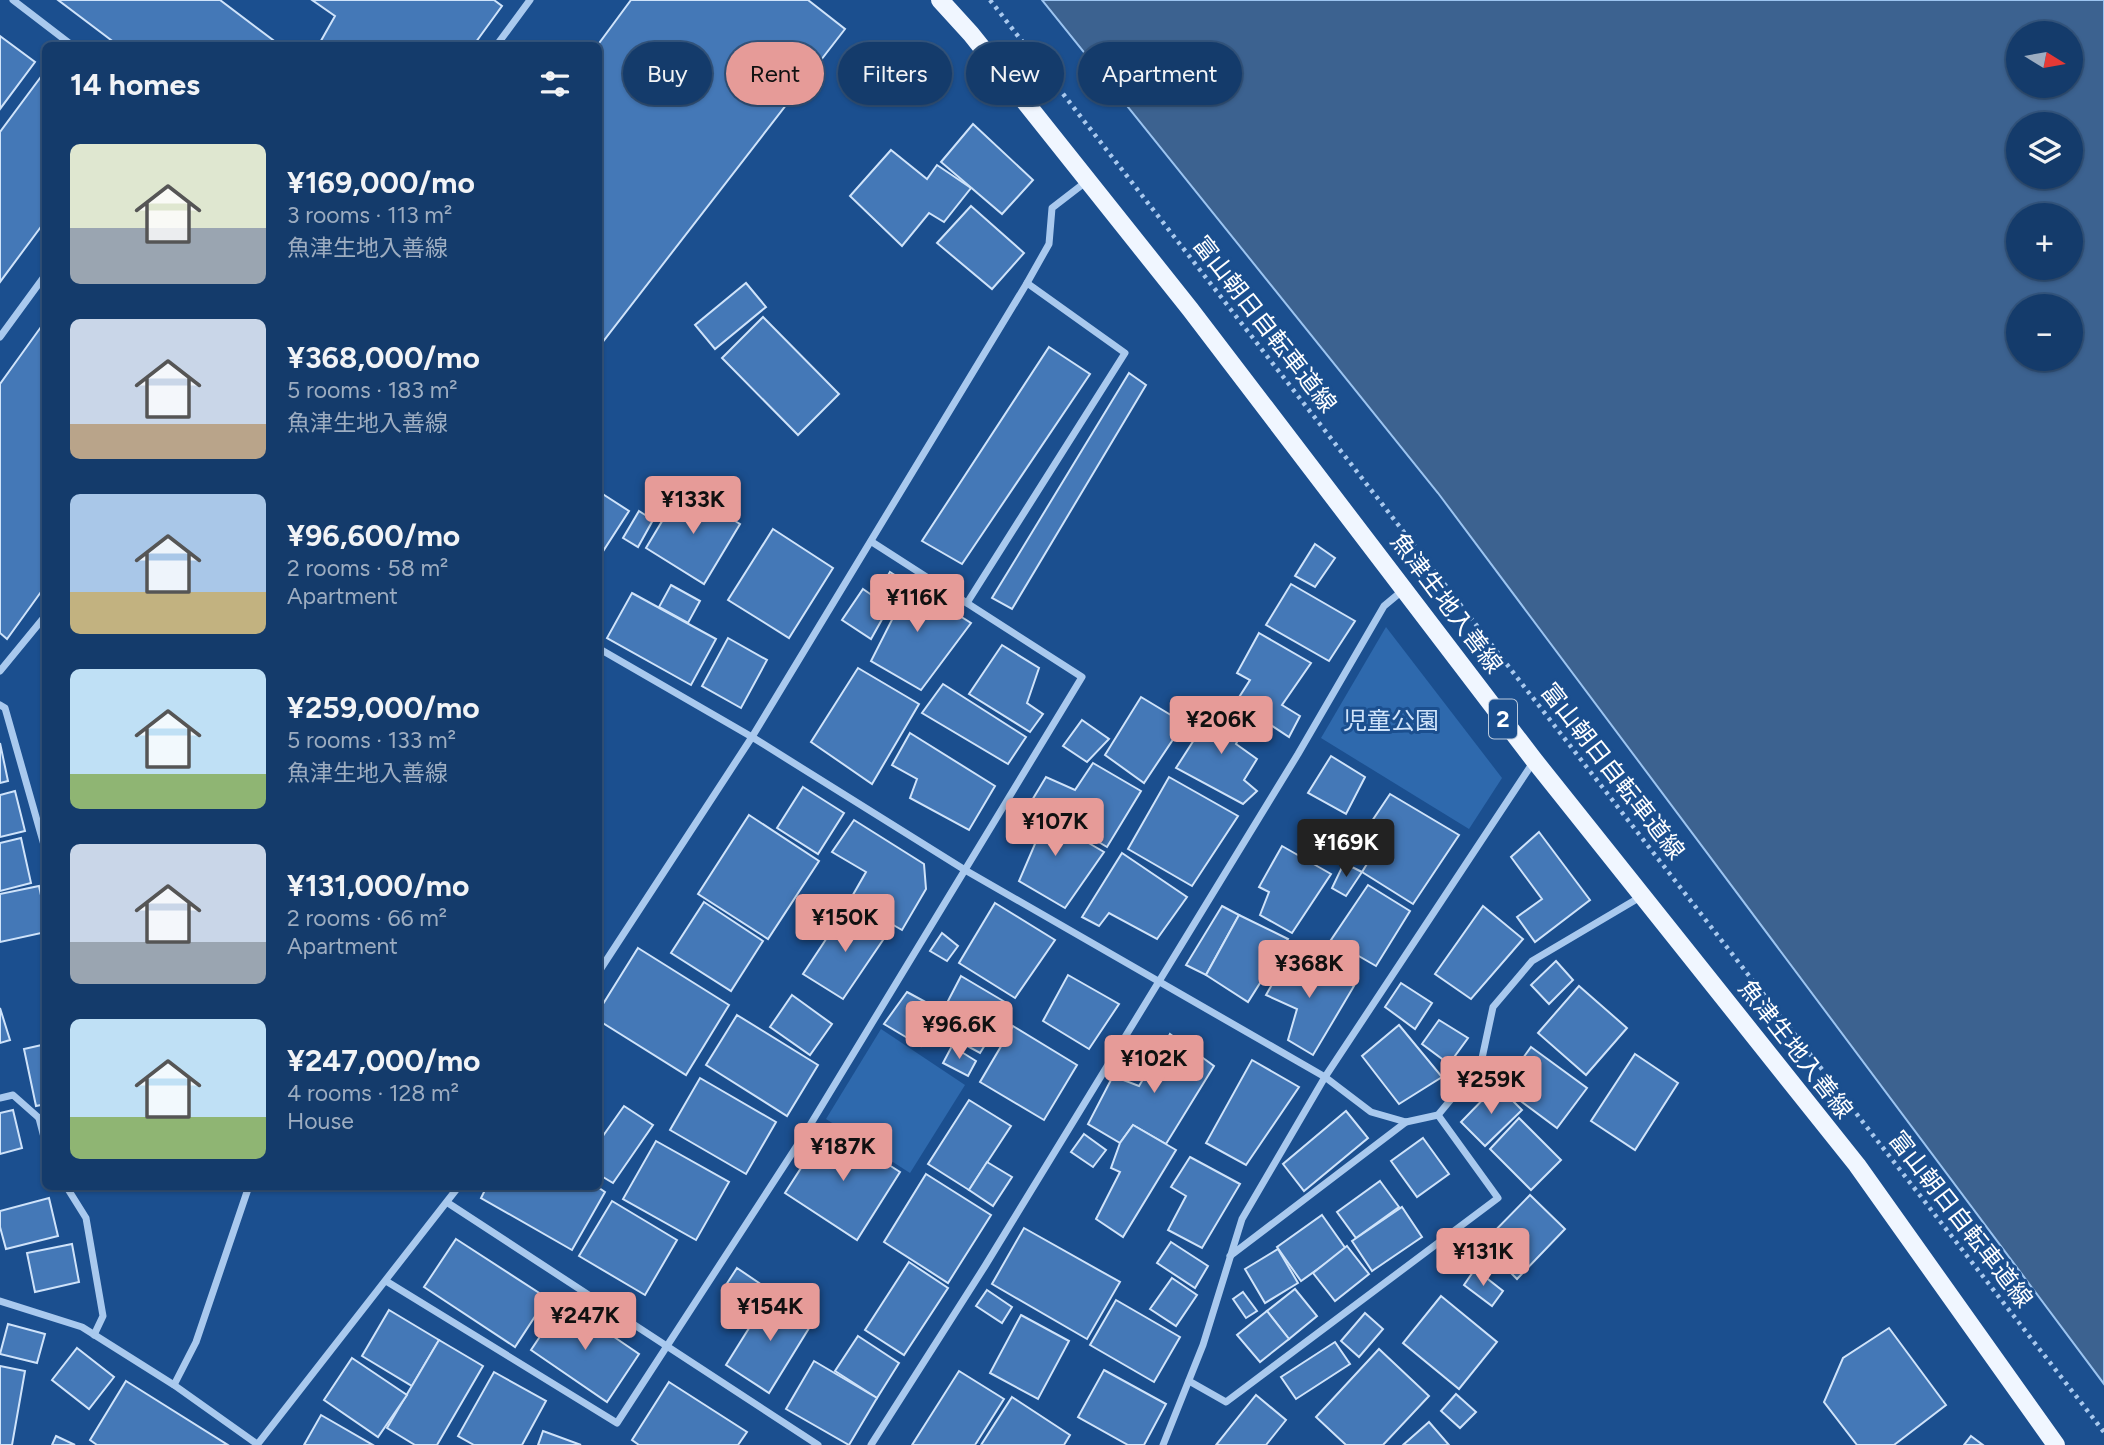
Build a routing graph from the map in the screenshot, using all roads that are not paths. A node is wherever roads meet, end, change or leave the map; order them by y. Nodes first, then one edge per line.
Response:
1 (13, 0) edge
2 (530, 0) edge
3 (940, 0) edge
4 (68, 42) edge
5 (499, 42) edge
6 (1087, 180) junction
7 (42, 279) edge
8 (1027, 283) junction
9 (0, 337) edge
10 (872, 541) junction
11 (1405, 589) junction
12 (967, 603) junction
13 (42, 620) edge
14 (602, 650) edge
15 (0, 671) edge
16 (0, 705) edge
17 (752, 737) junction
18 (1534, 760) junction
19 (42, 838) edge
20 (965, 870) junction
21 (1643, 895) junction
22 (602, 967) edge
23 (1158, 981) junction
24 (1325, 1077) junction
25 (0, 1098) edge
26 (1438, 1115) junction
27 (42, 1118) edge
28 (1406, 1122) junction
29 (68, 1190) edge
30 (248, 1190) edge
31 (456, 1190) edge
32 (448, 1203) junction
33 (1230, 1257) junction
34 (386, 1281) junction
35 (0, 1301) edge
36 (94, 1335) junction
37 (666, 1345) junction
38 (1189, 1381) junction
39 (174, 1385) junction
40 (257, 1444) edge
41 (818, 1445) edge
42 (871, 1445) edge
43 (1163, 1445) edge
44 (2056, 1445) edge

1 - 4 street
2 - 5 street
3 - 6 main road, 魚津生地入善線 / 2
6 - 8 street
6 - 11 main road, 魚津生地入善線 / 2
7 - 9 street
8 - 10 street
8 - 12 street
10 - 12 street
10 - 17 street
11 - 18 main road, 魚津生地入善線 / 2
11 - 23 street
12 - 20 street
13 - 15 street
14 - 17 street
16 - 19 street
17 - 20 street
17 - 22 street
18 - 21 main road, 魚津生地入善線 / 2
18 - 24 street
20 - 23 street
20 - 37 street
21 - 26 street
21 - 44 main road, 魚津生地入善線 / 2
23 - 24 street
23 - 42 street
24 - 28 street
24 - 33 street
25 - 27 street
26 - 28 street
26 - 38 street
28 - 33 street
29 - 36 street
30 - 39 street
31 - 32 street
32 - 34 street
32 - 37 street
33 - 38 street
34 - 37 street
34 - 40 street
35 - 36 street
36 - 39 street
37 - 41 street
38 - 43 street
39 - 40 street

